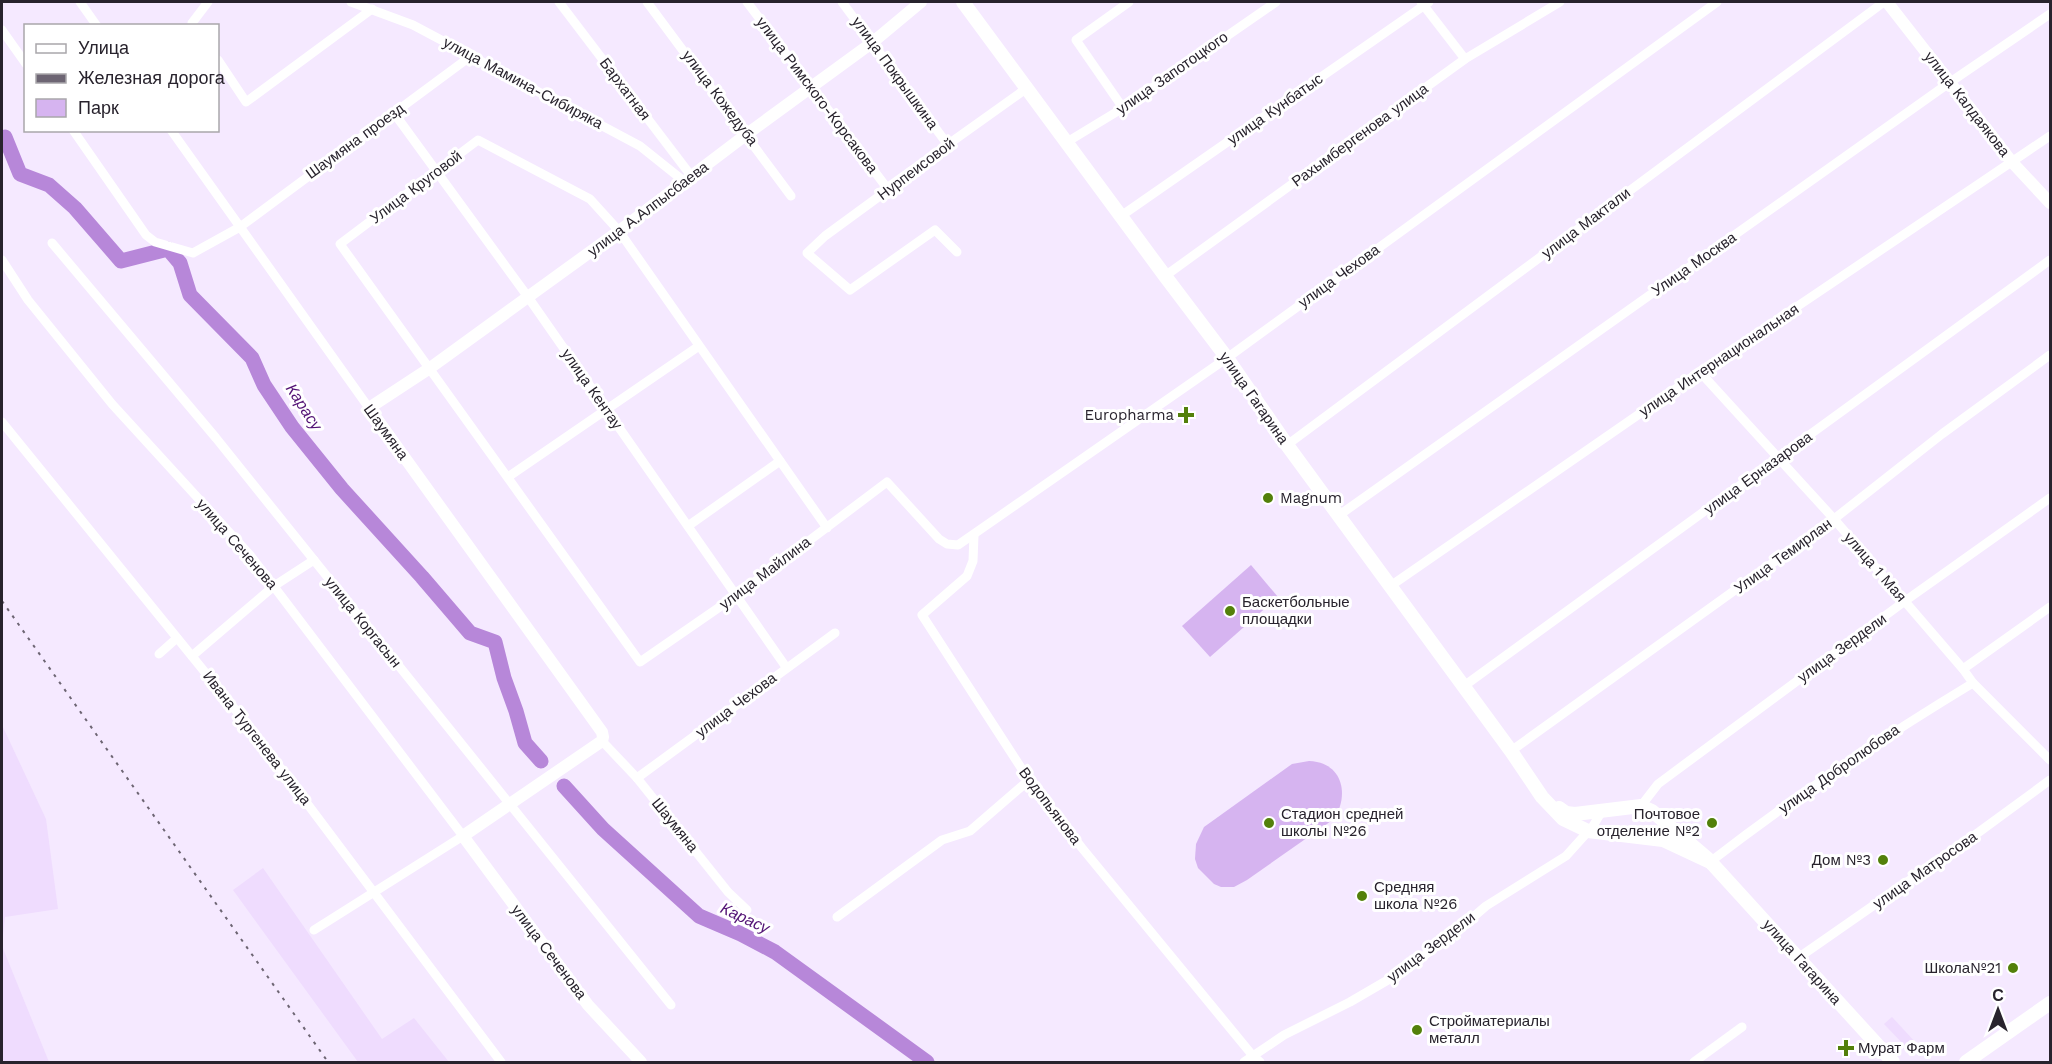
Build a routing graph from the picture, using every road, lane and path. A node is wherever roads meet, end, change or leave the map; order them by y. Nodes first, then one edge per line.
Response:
1 (80, 2) edge
2 (208, 2) edge
3 (351, 2) edge
4 (559, 2) edge
5 (647, 2) edge
6 (747, 2) edge
7 (842, 2) edge
8 (921, 2) edge
9 (963, 2) edge
10 (1129, 2) edge
11 (1276, 2) edge
12 (1560, 2) edge
13 (1717, 2) edge
14 (1886, 2) edge
15 (1425, 3) edge
16 (372, 9) junction
17 (2050, 14) edge
18 (96, 24) edge
19 (192, 24) edge
20 (2, 30) edge
21 (873, 42) junction
22 (471, 56) junction
23 (1465, 59) junction
24 (24, 61) edge
25 (219, 62) edge
26 (1949, 83) junction
27 (811, 87) junction
28 (1028, 88) junction
29 (1123, 108) junction
30 (394, 112) junction
31 (74, 132) edge
32 (172, 132) edge
33 (747, 134) junction
34 (2050, 136) edge
35 (1067, 142) junction
36 (948, 145) junction
37 (2011, 161) junction
38 (437, 170) junction
39 (688, 179) junction
40 (887, 188) junction
41 (791, 196) dead end
42 (2050, 204) edge
43 (1121, 216) junction
44 (240, 227) junction
45 (619, 231) junction
46 (52, 243) dead end
47 (957, 252) dead end
48 (2, 260) edge
49 (2050, 260) edge
50 (1165, 276) junction
51 (528, 297) junction
52 (699, 346) junction
53 (2050, 355) edge
54 (1227, 358) junction
55 (430, 368) junction
56 (1700, 372) junction
57 (369, 408) junction
58 (605, 409) junction
59 (2, 422) edge
60 (1287, 445) junction
61 (1779, 458) junction
62 (780, 461) junction
63 (508, 477) junction
64 (2050, 498) edge
65 (1338, 516) junction
66 (1834, 519) junction
67 (688, 526) junction
68 (827, 528) junction
69 (974, 535) junction
70 (958, 545) joint
71 (314, 560) junction
72 (274, 586) junction
73 (1389, 587) junction
74 (737, 596) junction
75 (1905, 601) junction
76 (2050, 607) edge
77 (835, 633) dead end
78 (177, 638) junction
79 (159, 654) dead end
80 (192, 656) junction
81 (640, 662) joint
82 (786, 668) junction
83 (1963, 669) junction
84 (1973, 683) junction
85 (1464, 686) junction
86 (602, 736) junction
87 (1511, 751) junction
88 (2050, 757) edge
89 (637, 778) junction
90 (1029, 780) junction
91 (2050, 780) edge
92 (1542, 797) junction
93 (510, 805) junction
94 (1641, 806) junction
95 (1622, 808) junction
96 (1602, 811) junction
97 (1670, 826) junction
98 (1588, 831) junction
99 (1620, 834) junction
100 (463, 836) junction
101 (1663, 840) junction
102 (1710, 862) junction
103 (375, 892) junction
104 (747, 910) dead end
105 (837, 917) dead end
106 (314, 930) dead end
107 (1798, 958) junction
108 (2050, 1003) edge
109 (671, 1005) dead end
110 (1742, 1026) dead end
111 (1256, 1059) edge
112 (501, 1062) edge
113 (641, 1062) edge
114 (1244, 1062) edge
115 (1694, 1062) edge
116 (1893, 1062) edge
117 (1966, 1062) edge

1 - 18 street
2 - 19 street
3 - 16 street, улица Мамина-Сибиряка
4 - 39 street, Бархатная
5 - 33 street, улица Кожедуба
6 - 27 street, улица Римского-Корсакова
7 - 21 street, улица Покрышкина
8 - 21 street, улица А.Алпысбаева
9 - 28 main road, улица Гагарина
10 - 29 street
11 - 29 street, улица Запотоцкого
12 - 23 street, Рахымбергенова улица
13 - 54 street, улица Чехова
14 - 26 street, улица Калдаякова
14 - 60 street, улица Мактали
15 - 23 street
15 - 43 street, улица Кунбатыс
16 - 22 street, улица Мамина-Сибиряка
16 - 25 street
17 - 26 street, Улица Москва
20 - 24 street
21 - 27 street, улица А.Алпысбаева
21 - 36 street, улица Покрышкина
22 - 30 street, Шаумяна проезд
22 - 39 street, улица Мамина-Сибиряка
23 - 50 street, Рахымбергенова улица
26 - 37 street, улица Калдаякова
26 - 65 street, Улица Москва
27 - 33 street, улица А.Алпысбаева
27 - 40 street, улица Римского-Корсакова
28 - 35 main road, улица Гагарина
28 - 36 street, Нурпеисовой
29 - 35 street, улица Запотоцкого
30 - 38 street, улица Кентау
30 - 44 street, Шаумяна проезд
31 - 44 street, Шаумяна проезд
32 - 44 street, Шаумяна
33 - 39 street, улица А.Алпысбаева
33 - 41 street, улица Кожедуба
34 - 37 street, улица Интернациональная
35 - 43 main road, улица Гагарина
36 - 40 street, Нурпеисовой
37 - 42 street, улица Калдаякова
37 - 56 street, улица Интернациональная
38 - 45 street, Улица Круговой
38 - 51 street, улица Кентау
38 - 55 street, Улица Круговой
39 - 45 street, улица А.Алпысбаева
40 - 47 street, Нурпеисовой
43 - 50 main road, улица Гагарина
44 - 57 street, Шаумяна
45 - 51 street, улица А.Алпысбаева
45 - 52 street, Улица Круговой
46 - 71 street, улица Коргасын
48 - 72 street, улица Сеченова
49 - 61 street, улица Ерназарова
50 - 54 main road, улица Гагарина
51 - 55 street, улица А.Алпысбаева
51 - 58 street, улица Кентау
52 - 58 street
52 - 62 street, Улица Круговой
53 - 66 street, Улица Темирлан
54 - 60 main road, улица Гагарина
54 - 69 street, улица Чехова
55 - 57 street, улица А.Алпысбаева
55 - 63 street, Улица Круговой
56 - 61 street, улица 1 Мая
56 - 73 street, улица Интернациональная
57 - 86 street, Шаумяна
58 - 63 street
58 - 67 street, улица Кентау
59 - 78 street, Ивана Тургенева улица
60 - 65 main road, улица Гагарина
61 - 66 street, улица 1 Мая
61 - 85 street, улица Ерназарова
62 - 67 street
62 - 68 street, Улица Круговой
63 - 81 street, Улица Круговой
64 - 75 street, улица Зердели
65 - 73 main road, улица Гагарина
66 - 75 street, улица 1 Мая
66 - 87 street, Улица Темирлан
67 - 74 street, улица Кентау
68 - 70 street, улица Майлина
68 - 74 street, улица Майлина
69 - 70 street, улица Чехова
69 - 90 street, Водопьянова
71 - 72 street
71 - 93 street, улица Коргасын
72 - 80 street
72 - 100 street, улица Сеченова
73 - 85 main road, улица Гагарина
74 - 81 street, улица Майлина
74 - 82 street, улица Кентау
75 - 83 street, улица 1 Мая
75 - 94 street, улица Зердели
76 - 83 street
77 - 82 street, улица Чехова
78 - 79 street
78 - 80 street, Ивана Тургенева улица
80 - 103 street, Ивана Тургенева улица
82 - 89 street, улица Чехова
83 - 84 street, улица 1 Мая
84 - 88 street, улица 1 Мая
84 - 102 street, улица Добролюбова
85 - 87 main road, улица Гагарина
86 - 89 street, Шаумяна
86 - 93 street
87 - 92 main road, улица Гагарина
89 - 104 street, Шаумяна
90 - 105 street
90 - 111 street, Водопьянова
91 - 107 street, улица Матросова
92 - 96 main road, улица Гагарина
92 - 98 main road, улица Гагарина
93 - 100 street
93 - 109 street, улица Коргасын
94 - 95 main road, улица Гагарина
94 - 97 main road, улица Гагарина
95 - 96 main road, улица Гагарина
95 - 99 main road
96 - 98 street, улица Зердели
97 - 101 main road
97 - 102 main road, улица Гагарина
98 - 99 main road, улица Гагарина
98 - 111 street, улица Зердели
99 - 101 main road, улица Гагарина
100 - 103 street
100 - 113 street, улица Сеченова
101 - 102 main road, улица Гагарина
102 - 107 main road, улица Гагарина
103 - 106 street
103 - 112 street, Ивана Тургенева улица
107 - 116 main road, улица Гагарина
108 - 117 main road
110 - 115 street
111 - 114 street, улица Зердели

